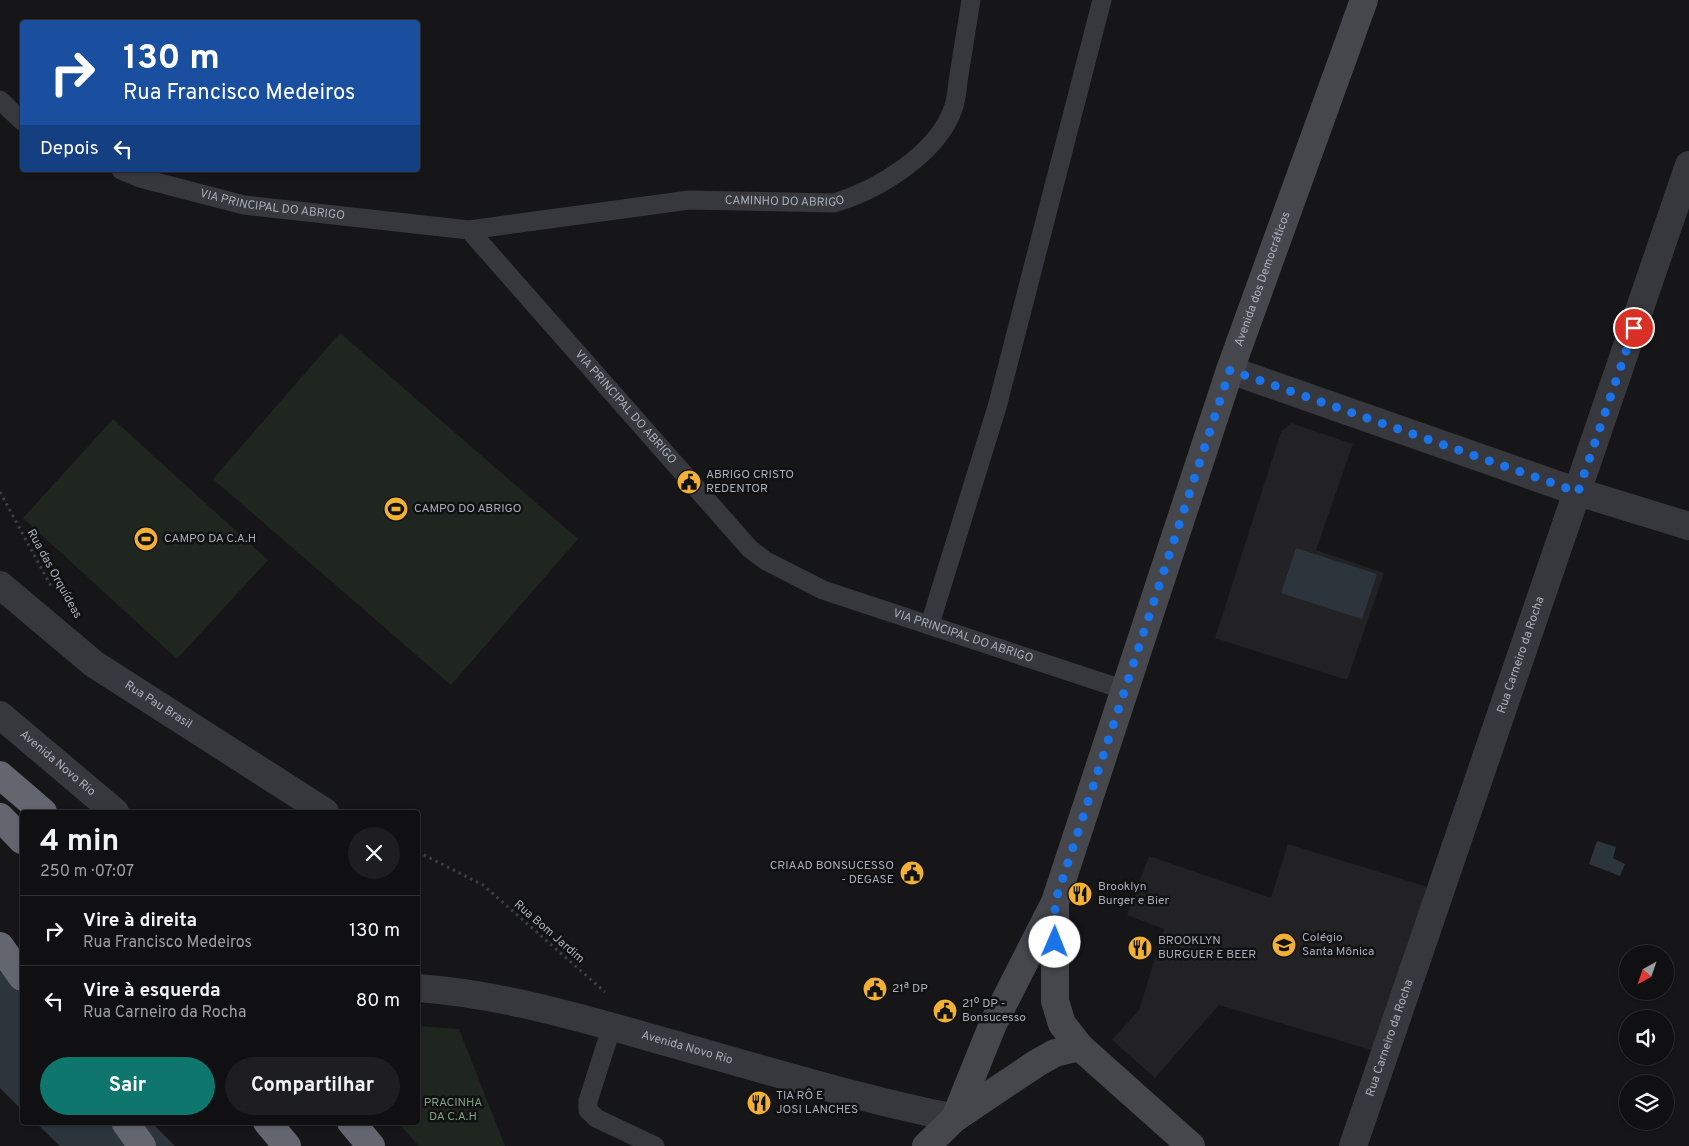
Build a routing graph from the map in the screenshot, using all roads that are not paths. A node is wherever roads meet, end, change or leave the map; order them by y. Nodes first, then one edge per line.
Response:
1 (971, 0) edge
2 (1102, 0) edge
3 (1364, 0) edge
4 (0, 100) edge
5 (20, 118) edge
6 (1689, 165) edge
7 (126, 172) edge
8 (469, 230) junction
9 (1230, 370) junction
10 (1578, 492) junction
11 (1689, 526) edge
12 (0, 585) edge
13 (930, 624) junction
14 (1125, 690) junction
15 (0, 715) edge
16 (0, 776) edge
17 (41, 810) edge
18 (113, 810) edge
19 (322, 810) edge
20 (0, 817) edge
21 (20, 838) edge
22 (1055, 902) junction
23 (0, 946) edge
24 (20, 974) edge
25 (420, 983) edge
26 (612, 1026) junction
27 (1080, 1047) junction
28 (955, 1118) junction
29 (127, 1125) edge
30 (270, 1125) edge
31 (353, 1125) edge
32 (142, 1146) edge
33 (287, 1146) edge
34 (371, 1146) edge
35 (655, 1146) edge
36 (926, 1146) edge
37 (1191, 1146) edge
38 (1353, 1146) edge

1 - 8 lane, CAMINHO DO ABRIGO
2 - 13 lane
3 - 9 street, Avenida dos Democráticos
4 - 5 lane
6 - 10 street, Rua Carneiro da Rocha
7 - 8 lane, VIA PRINCIPAL DO ABRIGO
8 - 13 lane, VIA PRINCIPAL DO ABRIGO
9 - 10 street
9 - 14 street, Avenida dos Democráticos
10 - 11 street
10 - 38 street, Rua Carneiro da Rocha
12 - 19 street, Rua Pau Brasil
13 - 14 lane, VIA PRINCIPAL DO ABRIGO
14 - 22 street, Avenida dos Democráticos
15 - 18 street, Avenida Novo Rio
16 - 17 highway
20 - 21 highway
22 - 27 street, Avenida dos Democráticos
22 - 28 street, Avenida dos Democráticos
23 - 24 highway
25 - 26 street, Avenida Novo Rio
26 - 28 street, Avenida Novo Rio
26 - 35 lane
27 - 28 street, Avenida dos Democráticos
27 - 37 street
28 - 36 street, Avenida dos Democráticos
29 - 32 highway
30 - 33 highway
31 - 34 highway

